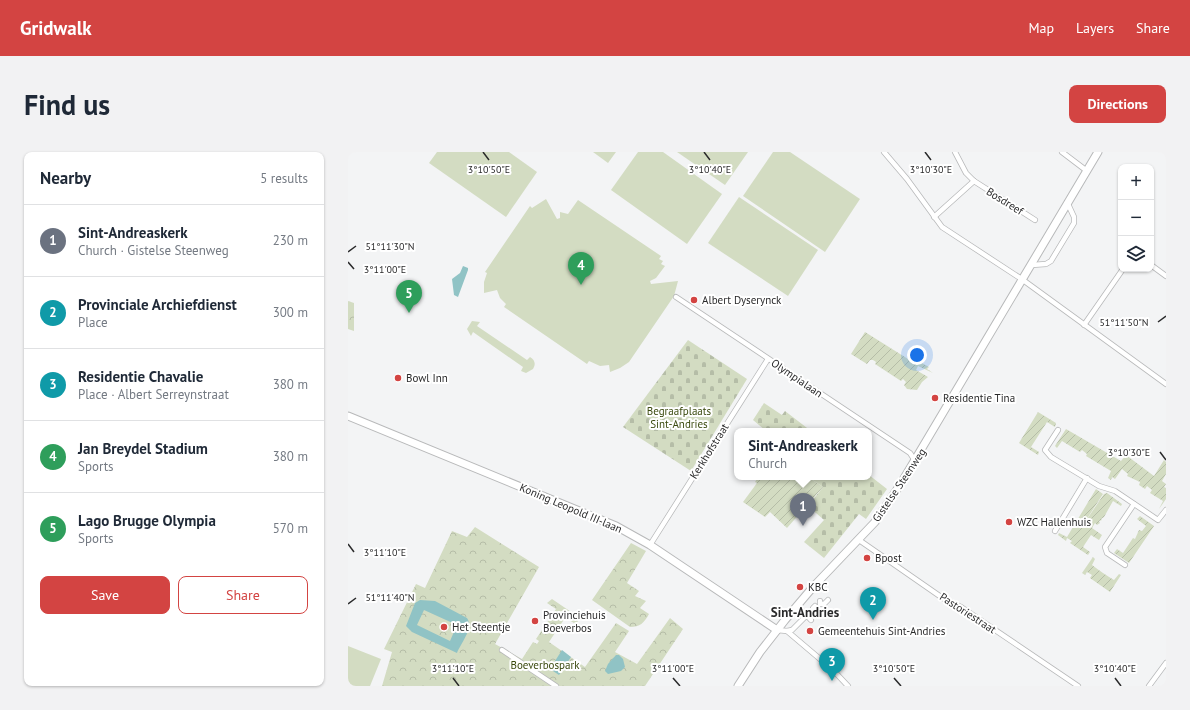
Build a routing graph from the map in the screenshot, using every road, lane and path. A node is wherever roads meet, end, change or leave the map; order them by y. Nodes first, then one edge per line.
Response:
1 (955, 152) edge
2 (1062, 152) edge
3 (1098, 152) edge
4 (887, 153) edge
5 (1088, 170) junction
6 (974, 181) junction
7 (1068, 204) junction
8 (934, 217) junction
9 (1035, 220) dead end
10 (1032, 265) junction
11 (1154, 267) edge
12 (1122, 272) edge
13 (1166, 276) edge
14 (1023, 280) junction
15 (676, 297) dead end
16 (1084, 325) junction
17 (768, 359) junction
18 (1166, 384) edge
19 (348, 416) edge
20 (871, 428) edge
21 (872, 429) edge
22 (1058, 430) dead end
23 (916, 462) junction
24 (1087, 478) junction
25 (1134, 504) junction
26 (1166, 510) edge
27 (1055, 531) dead end
28 (859, 540) junction
29 (650, 545) junction
30 (1125, 565) dead end
31 (828, 600) dead end
32 (797, 605) junction
33 (807, 615) junction
34 (811, 620) dead end
35 (777, 630) junction
36 (787, 632) junction
37 (502, 650) dead end
38 (1166, 663) edge
39 (556, 686) edge
40 (738, 686) edge
41 (848, 686) edge
42 (1078, 686) edge
43 (1149, 686) edge

1 - 6 street, Bosdreef
2 - 5 street
3 - 5 main road, Gistelse Steenweg
4 - 8 street
5 - 7 main road, Gistelse Steenweg
6 - 8 street, Bosdreef
6 - 9 street, Bosdreef
7 - 10 main road, Gistelse Steenweg
7 - 10 street
8 - 14 street
10 - 14 main road, Gistelse Steenweg
11 - 13 street
12 - 16 street
14 - 16 street
14 - 23 main road, Gistelse Steenweg
15 - 17 street, Olympialaan
16 - 18 street
17 - 20 street, Olympialaan
17 - 29 street, Kerkhofstraat
19 - 29 main road, Koning Leopold III-laan
21 - 23 street, Olympialaan
22 - 24 street
23 - 28 main road, Gistelse Steenweg
24 - 25 street
24 - 27 street
25 - 26 street
25 - 30 street
28 - 32 main road, Gistelse Steenweg
28 - 42 street, Pastoriestraat
29 - 35 main road, Koning Leopold III-laan
31 - 33 street
32 - 33 street
32 - 35 main road, Gistelse Steenweg
33 - 34 street
33 - 36 street
35 - 36 street
35 - 40 main road, Gistelse Steenweg
36 - 41 street
37 - 39 street
38 - 43 street

